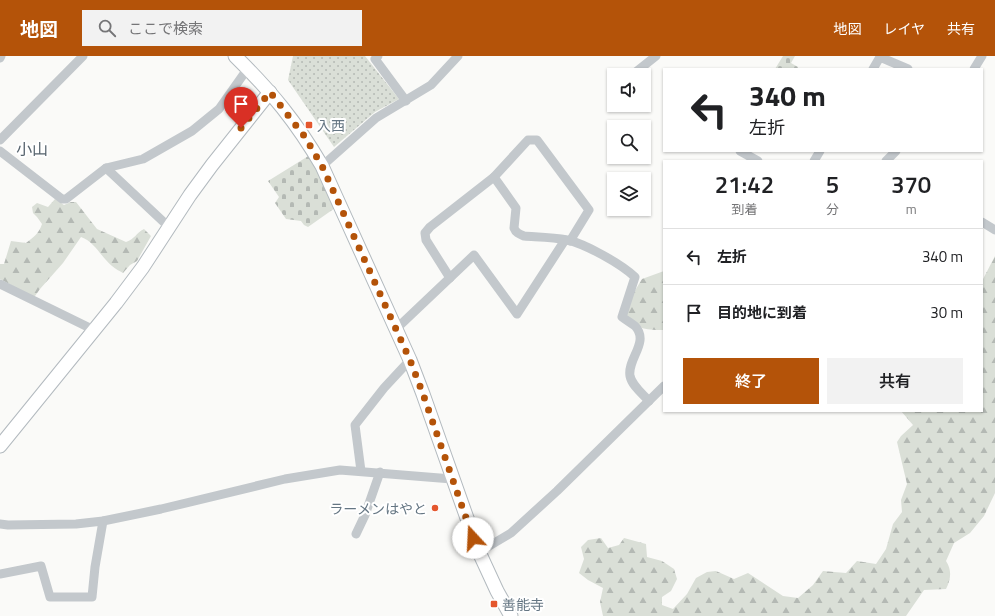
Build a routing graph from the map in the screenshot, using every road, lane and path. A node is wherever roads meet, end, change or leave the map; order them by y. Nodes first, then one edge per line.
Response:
1 (83, 56) edge
2 (378, 56) edge
3 (458, 56) edge
4 (656, 56) edge
5 (982, 56) edge
6 (243, 61) edge
7 (641, 68) edge
8 (874, 68) edge
9 (906, 68) edge
10 (975, 68) edge
11 (270, 92) junction
12 (406, 101) junction
13 (0, 140) edge
14 (0, 150) edge
15 (742, 152) edge
16 (895, 152) edge
17 (756, 160) edge
18 (887, 160) edge
19 (322, 166) junction
20 (106, 168) junction
21 (494, 177) junction
22 (983, 223) edge
23 (170, 227) junction
24 (995, 230) edge
25 (567, 240) junction
26 (450, 278) junction
27 (0, 284) edge
28 (396, 329) junction
29 (94, 330) junction
30 (410, 360) junction
31 (663, 387) edge
32 (649, 401) junction
33 (0, 446) edge
34 (361, 471) junction
35 (380, 472) junction
36 (452, 479) junction
37 (103, 521) junction
38 (0, 524) edge
39 (356, 534) dead end
40 (479, 552) junction
41 (0, 574) edge
42 (511, 616) edge

1 - 13 street
2 - 12 street
3 - 12 street
4 - 7 street
5 - 10 street
6 - 11 main road
6 - 20 street
8 - 9 street
11 - 19 main road
11 - 23 main road
12 - 19 street
14 - 20 street
15 - 17 street
16 - 18 street
19 - 28 main road
20 - 23 street
21 - 25 street
21 - 25 street
21 - 26 street
22 - 24 street
23 - 29 main road
25 - 26 street
25 - 32 street
26 - 28 street
27 - 29 street
28 - 30 main road
29 - 33 main road
30 - 34 street
30 - 36 main road
31 - 32 street
32 - 40 street
34 - 35 street
34 - 37 street
35 - 36 street
35 - 39 street
36 - 40 main road
37 - 38 street
37 - 41 street
40 - 42 main road

